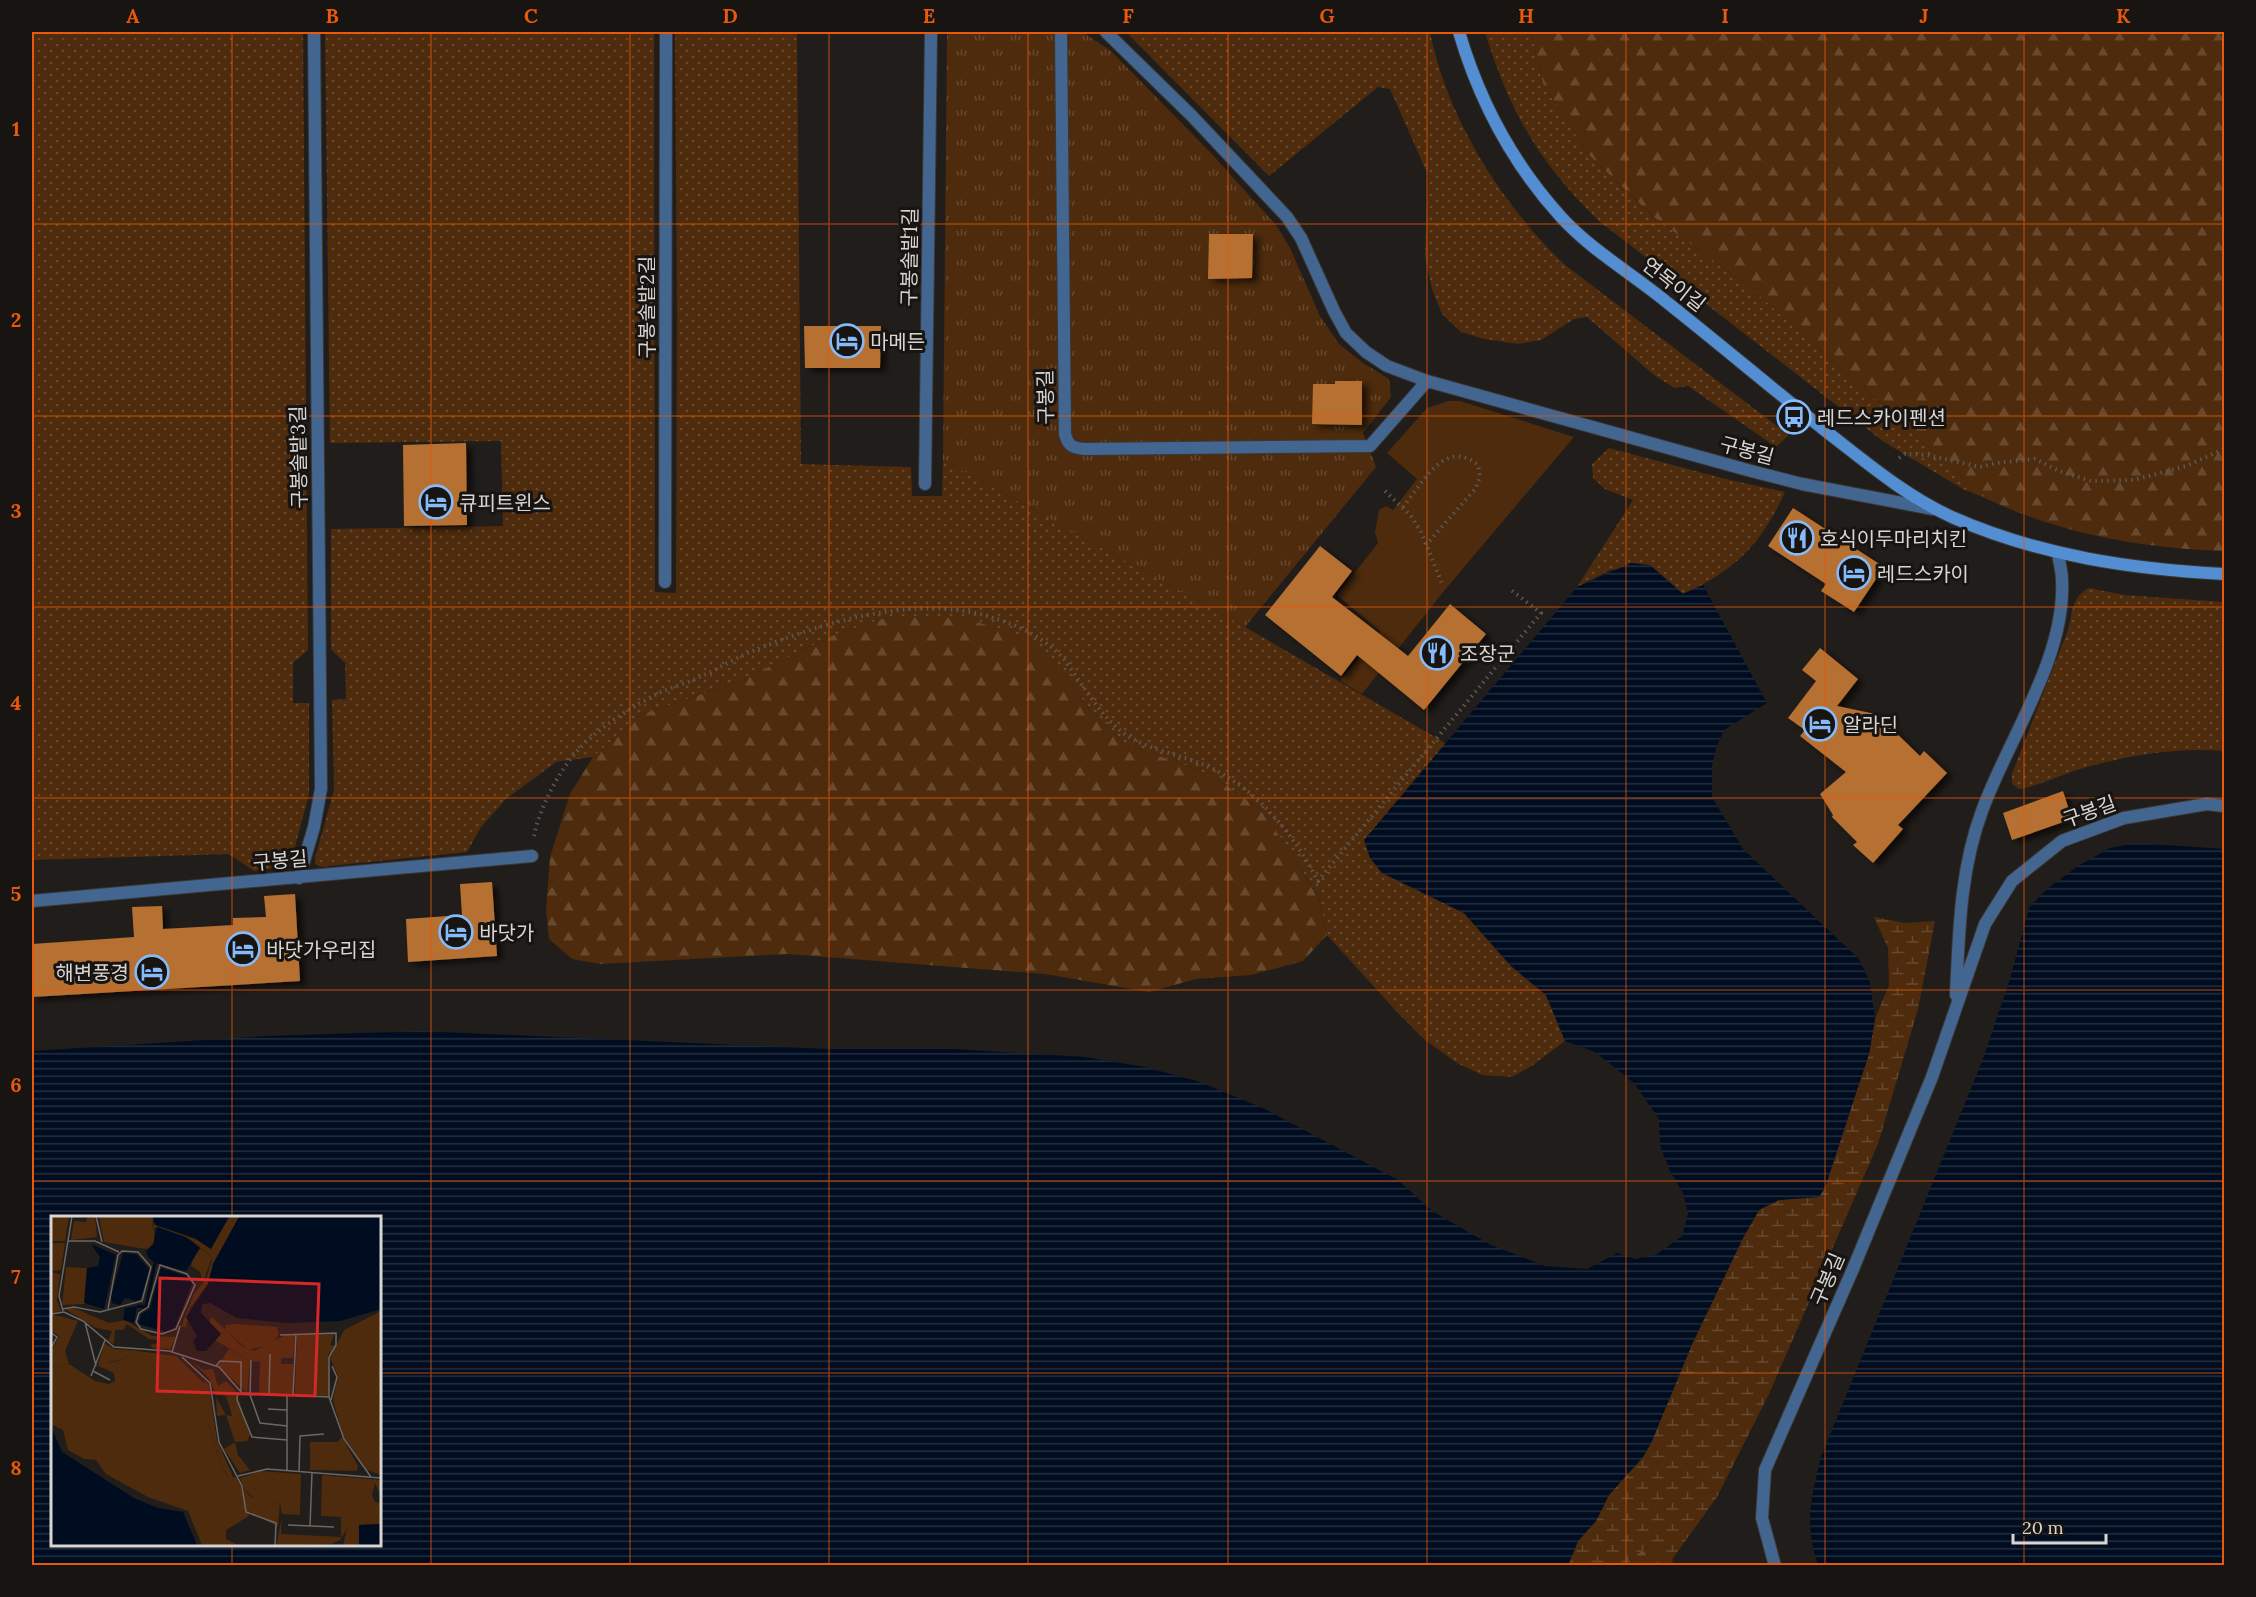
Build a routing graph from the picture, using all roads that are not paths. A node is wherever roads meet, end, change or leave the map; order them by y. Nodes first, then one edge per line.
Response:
1 (314, 32) edge
2 (666, 32) edge
3 (931, 32) edge
4 (1061, 32) edge
5 (1106, 32) edge
6 (1459, 32) edge
7 (1426, 381) junction
8 (926, 484) dead end
9 (1936, 509) junction
10 (2058, 553) junction
11 (2224, 574) edge
12 (664, 582) dead end
13 (2224, 806) edge
14 (532, 856) road end
15 (299, 878) junction
16 (32, 901) edge
17 (1955, 1009) junction
18 (1775, 1566) edge

1 - 15 street, 구봉솔밭3길
2 - 12 street, 구봉솔밭2길
3 - 8 street, 구봉솔밭1길
4 - 7 street, 구봉길
5 - 7 street, 구봉길
6 - 9 street, 연목이길
7 - 9 street, 구봉길
9 - 10 street, 구봉길
10 - 11 street, 구봉길
10 - 17 street, 구봉길
13 - 17 street, 구봉길
14 - 15 street, 구봉길
15 - 16 street, 구봉길
17 - 18 street, 구봉길

